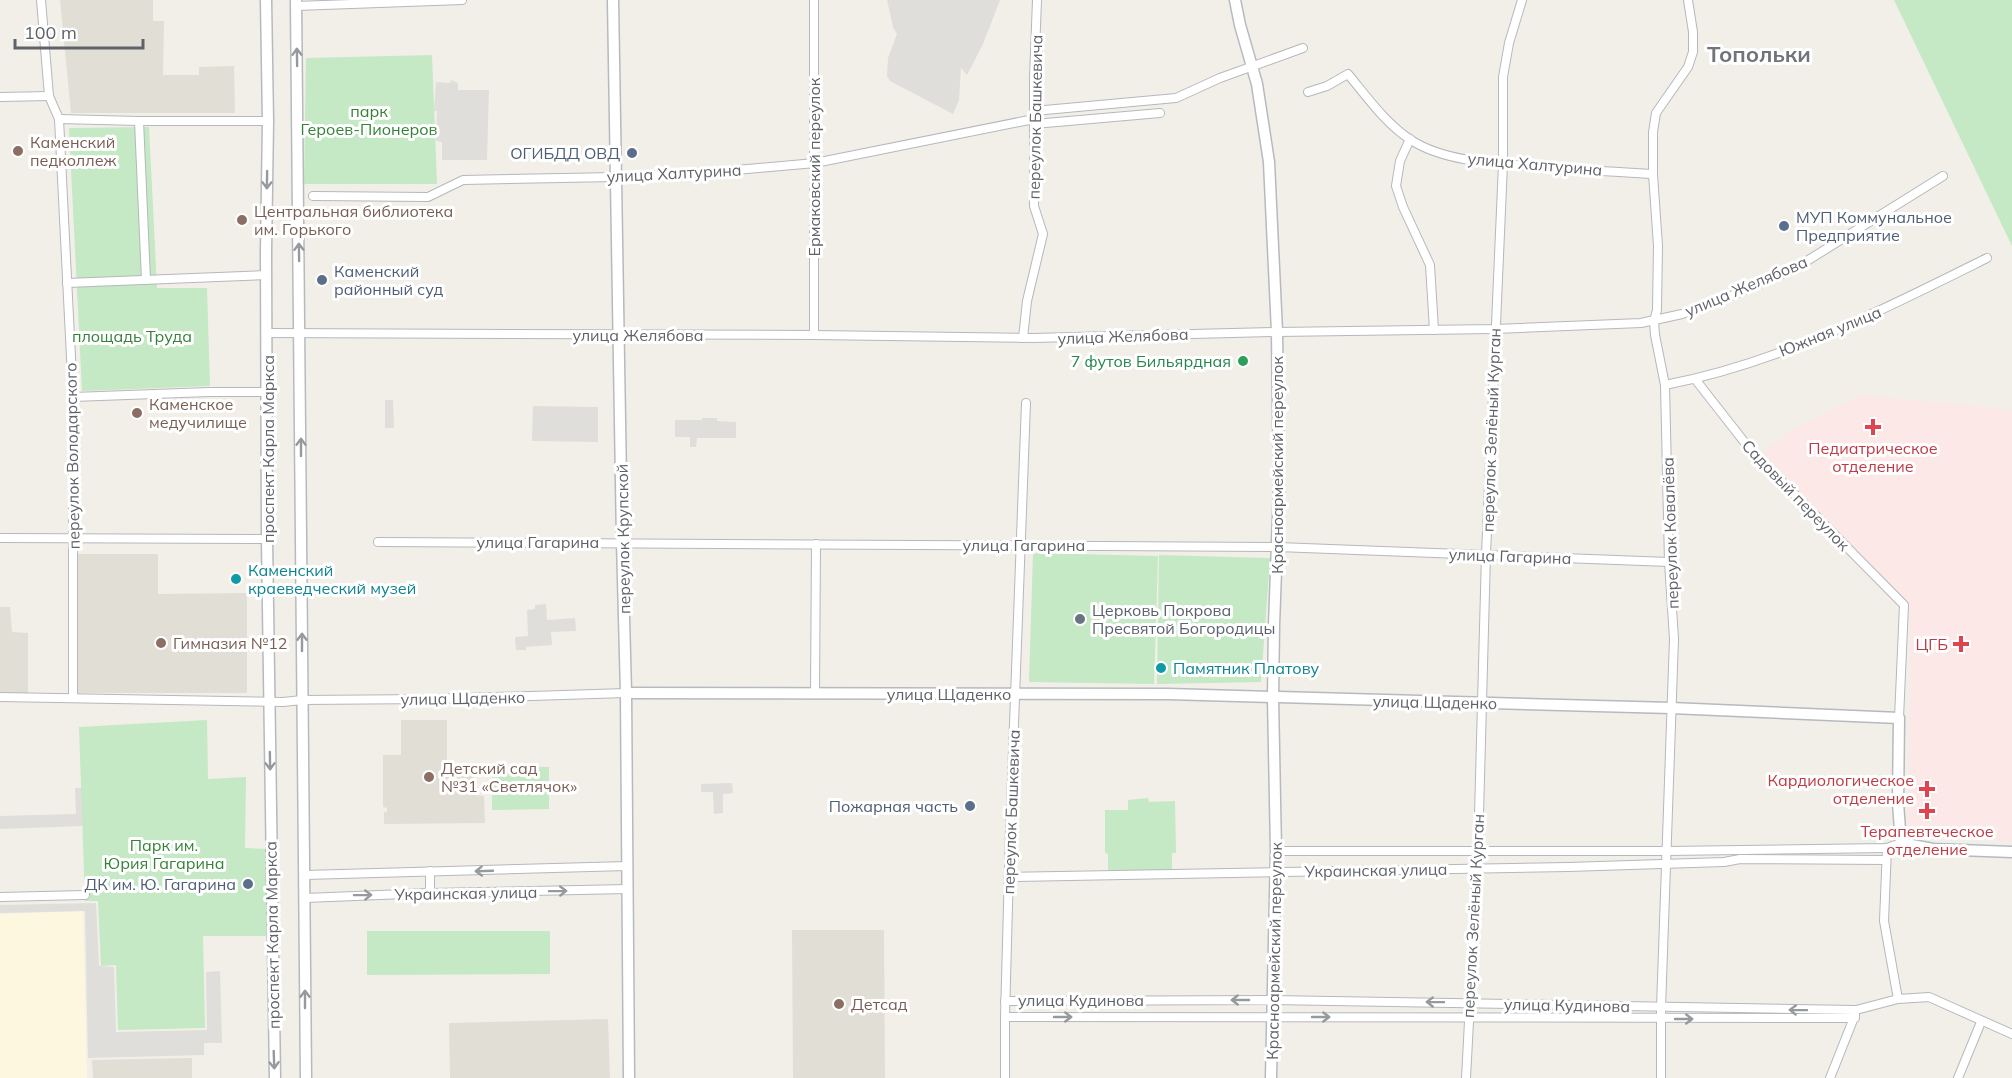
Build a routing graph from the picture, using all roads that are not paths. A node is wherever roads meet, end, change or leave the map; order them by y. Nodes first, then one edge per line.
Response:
1 (41, 0) edge
2 (266, 0) edge
3 (462, 0) edge
4 (613, 0) edge
5 (814, 0) edge
6 (1037, 0) edge
7 (1235, 0) edge
8 (1522, 0) edge
9 (1688, 0) edge
10 (296, 3) edge
11 (1303, 48) dead end
12 (1252, 66) junction
13 (1308, 92) dead end
14 (49, 96) junction
15 (0, 97) edge
16 (1160, 113) dead end
17 (1034, 118) junction
18 (59, 119) junction
19 (139, 121) junction
20 (268, 121) junction
21 (1410, 139) junction
22 (815, 163) junction
23 (1503, 164) junction
24 (1653, 174) junction
25 (1943, 176) dead end
26 (616, 177) junction
27 (313, 196) dead end
28 (1987, 258) dead end
29 (267, 275) junction
30 (146, 280) junction
31 (67, 284) junction
32 (1654, 321) junction
33 (1495, 329) junction
34 (1434, 330) junction
35 (300, 332) junction
36 (1277, 332) junction
37 (267, 333) junction
38 (619, 335) junction
39 (814, 335) junction
40 (1023, 338) junction
41 (1695, 380) junction
42 (1665, 385) junction
43 (267, 392) junction
44 (73, 397) junction
45 (1026, 403) dead end
46 (0, 538) edge
47 (74, 539) junction
48 (267, 539) junction
49 (378, 542) dead end
50 (622, 542) junction
51 (816, 544) junction
52 (1019, 544) junction
53 (1278, 547) junction
54 (1486, 554) junction
55 (1669, 562) junction
56 (626, 693) junction
57 (815, 693) junction
58 (1016, 694) junction
59 (0, 697) edge
60 (73, 698) junction
61 (1273, 698) junction
62 (302, 700) junction
63 (269, 702) junction
64 (1482, 703) junction
65 (1671, 708) junction
66 (1899, 718) junction
67 (1901, 843) junction
68 (1887, 848) junction
69 (1276, 851) junction
70 (1667, 851) junction
71 (1478, 852) junction
72 (2012, 852) edge
73 (1886, 860) junction
74 (1667, 864) junction
75 (627, 866) junction
76 (1477, 867) junction
77 (430, 871) junction
78 (1276, 872) junction
79 (305, 874) junction
80 (1009, 877) junction
81 (627, 889) junction
82 (430, 893) junction
83 (85, 895) dead end
84 (0, 897) edge
85 (305, 897) junction
86 (1898, 999) junction
87 (1005, 1000) junction
88 (1272, 1000) junction
89 (1468, 1003) junction
90 (1661, 1008) junction
91 (1856, 1014) junction
92 (1005, 1017) junction
93 (1272, 1017) junction
94 (1468, 1018) junction
95 (1662, 1019) junction
96 (1981, 1022) junction
97 (2012, 1034) edge
98 (275, 1078) edge
99 (306, 1078) edge
100 (629, 1078) edge
101 (1005, 1078) edge
102 (1271, 1078) edge
103 (1466, 1078) edge
104 (1661, 1078) edge
105 (1830, 1078) edge
106 (1958, 1078) edge

1 - 14 street, переулок Володарского
2 - 20 street, проспект Карла Маркса
3 - 10 street
4 - 26 street, переулок Крупской
5 - 22 street, Ермаковский переулок
6 - 17 street, переулок Башкевича
7 - 12 street, Красноармейский переулок
8 - 23 street, переулок Зелёный Курган
9 - 24 street, переулок Ковалёва
35 -> 10 street, проспект Карла Маркса
11 - 12 street, улица Халтурина
12 - 17 street, улица Халтурина
12 - 36 street, Красноармейский переулок
13 - 21 street, улица Халтурина
14 - 15 street
14 - 18 street, переулок Володарского
16 - 17 street
17 - 22 street, улица Халтурина
17 - 40 street, переулок Башкевича
18 - 19 street
18 - 31 street, переулок Володарского
19 - 20 street
19 - 30 street
20 -> 29 street, проспект Карла Маркса
21 - 23 street, улица Халтурина
21 - 34 street
22 - 26 street, улица Халтурина
22 - 39 street, Ермаковский переулок
23 - 24 street, улица Халтурина
23 - 33 street, переулок Зелёный Курган
24 - 32 street, переулок Ковалёва
25 - 32 street, улица Желябова
26 - 27 street, улица Халтурина
26 - 38 street, переулок Крупской
28 - 41 street, Южная улица
29 - 30 street
29 - 37 street, проспект Карла Маркса
30 - 31 street
31 - 44 street, переулок Володарского
32 - 33 street, улица Желябова
32 - 42 street, переулок Ковалёва
33 - 34 street, улица Желябова
33 - 54 street, переулок Зелёный Курган
34 - 36 street, улица Желябова
35 - 37 street, улица Желябова
35 - 38 street, улица Желябова
62 -> 35 street, проспект Карла Маркса
36 - 40 street, улица Желябова
36 - 53 street, Красноармейский переулок
37 - 43 street, проспект Карла Маркса
38 - 39 street, улица Желябова
38 - 50 street, переулок Крупской
39 - 40 street, улица Желябова
41 - 42 street, Южная улица
41 - 66 street, Садовый переулок
42 - 55 street, переулок Ковалёва
43 - 44 street
43 - 48 street, проспект Карла Маркса
44 - 47 street, переулок Володарского
45 - 52 street, переулок Башкевича
46 - 47 street
47 - 48 street
47 - 60 street, переулок Володарского
48 - 63 street, проспект Карла Маркса
49 - 50 street, улица Гагарина
50 - 51 street, улица Гагарина
50 - 56 street, переулок Крупской
51 - 52 street, улица Гагарина
51 - 57 street
52 - 53 street, улица Гагарина
52 - 58 street, переулок Башкевича
53 - 54 street, улица Гагарина
53 - 61 street, Красноармейский переулок
54 - 55 street, улица Гагарина
54 - 64 street, переулок Зелёный Курган
55 - 65 street, переулок Ковалёва
56 - 57 street, улица Щаденко
56 - 62 street, улица Щаденко
56 - 75 street, переулок Крупской
57 - 58 street, улица Щаденко
58 - 61 street, улица Щаденко
58 - 80 street, переулок Башкевича
59 - 60 street, улица Щаденко
60 - 63 street, улица Щаденко
61 - 64 street, улица Щаденко
61 - 69 street, Красноармейский переулок
62 - 63 street, улица Щаденко
62 - 79 street, проспект Карла Маркса
63 -> 98 street, проспект Карла Маркса
64 - 65 street, улица Щаденко
64 - 71 street, переулок Зелёный Курган
65 - 66 street, улица Щаденко
65 - 70 street, переулок Ковалёва
66 - 67 street
67 - 68 street, Украинская улица
67 - 72 street
68 - 70 street, Украинская улица
68 - 73 street
69 - 71 street, Украинская улица
69 - 78 street, Красноармейский переулок
70 - 71 street, Украинская улица
70 - 74 street, переулок Ковалёва
71 - 76 street, переулок Зелёный Курган
73 - 74 street, Украинская улица
73 - 86 street
74 - 76 street, Украинская улица
74 - 90 street, переулок Ковалёва
75 -> 77 street, Украинская улица
75 - 81 street, переулок Крупской
76 - 78 street, Украинская улица
76 - 89 street, переулок Зелёный Курган
77 - 79 street, Украинская улица
77 - 82 street
78 - 80 street, Украинская улица
78 - 88 street, Красноармейский переулок
79 - 85 street, проспект Карла Маркса
80 - 87 street, переулок Башкевича
82 -> 81 street, Украинская улица
81 - 100 street, переулок Крупской
85 -> 82 street, Украинская улица
83 - 84 street
99 -> 85 street, проспект Карла Маркса
86 - 91 street, улица Кудинова
86 - 96 street, улица Кудинова
88 -> 87 street, улица Кудинова
87 - 92 street, переулок Башкевича
89 -> 88 street, улица Кудинова
88 - 93 street, Красноармейский переулок
89 - 90 street, улица Кудинова
89 - 94 street, переулок Зелёный Курган
91 -> 90 street, улица Кудинова
90 - 95 street, переулок Ковалёва
95 -> 91 street, улица Кудинова
91 - 105 street
92 -> 93 street, улица Кудинова
92 - 101 street, переулок Башкевича
93 -> 94 street, улица Кудинова
93 - 102 street, Красноармейский переулок
94 - 95 street, улица Кудинова
94 - 103 street, переулок Зелёный Курган
95 - 104 street, переулок Ковалёва
96 - 97 street, улица Кудинова
96 - 106 street

